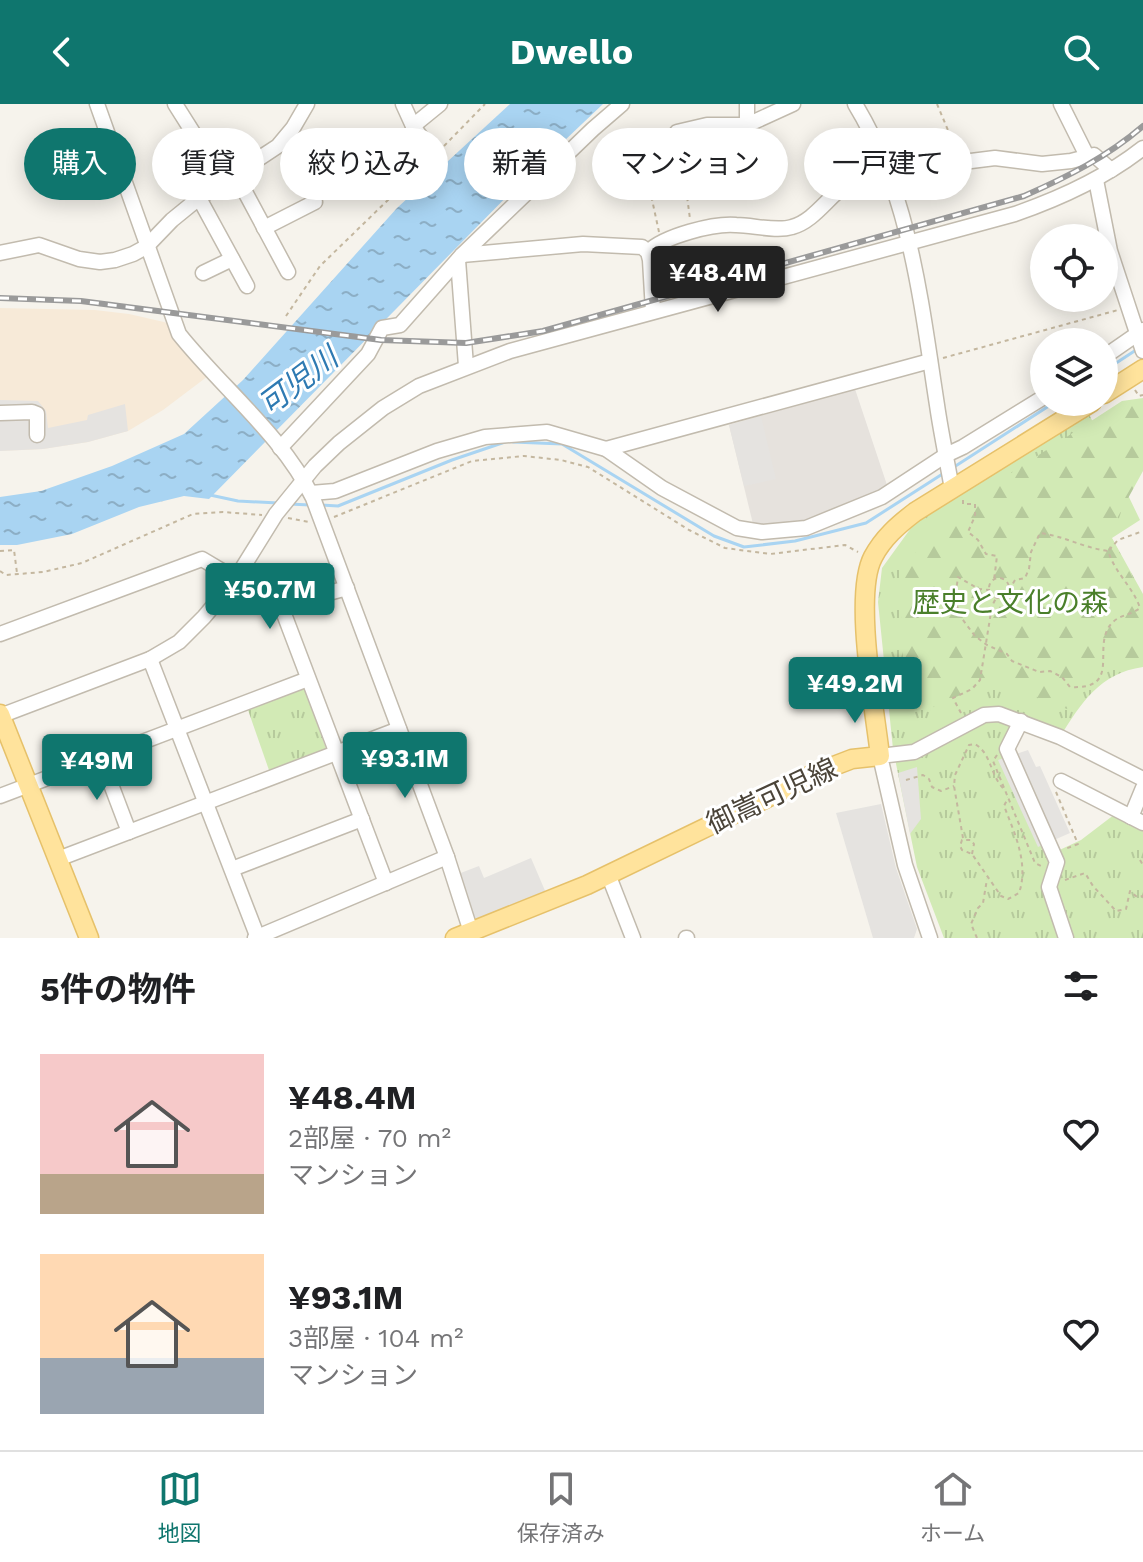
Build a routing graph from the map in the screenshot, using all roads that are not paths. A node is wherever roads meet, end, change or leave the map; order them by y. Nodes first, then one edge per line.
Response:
1 (97, 104) edge
2 (175, 104) edge
3 (307, 104) edge
4 (403, 104) edge
5 (440, 104) edge
6 (622, 104) edge
7 (747, 104) edge
8 (793, 104) edge
9 (855, 104) edge
10 (1061, 104) edge
11 (747, 125) junction
12 (413, 126) joint
13 (193, 128) edge
14 (694, 128) edge
15 (870, 128) edge
16 (1143, 148) edge
17 (264, 155) edge
18 (1087, 156) junction
19 (972, 161) edge
20 (1111, 170) junction
21 (1096, 180) junction
22 (197, 200) edge
23 (200, 200) edge
24 (245, 200) edge
25 (829, 200) edge
26 (898, 200) edge
27 (315, 202) dead end
28 (264, 228) junction
29 (909, 244) junction
30 (146, 247) junction
31 (648, 252) junction
32 (0, 253) edge
33 (460, 257) junction
34 (232, 259) junction
35 (288, 272) dead end
36 (203, 273) dead end
37 (247, 286) dead end
38 (653, 311) junction
39 (1140, 339) edge
40 (1118, 350) edge
41 (930, 361) junction
42 (466, 366) junction
43 (1143, 369) edge
44 (1118, 385) edge
45 (1030, 406) edge
46 (0, 413) edge
47 (1070, 416) edge
48 (37, 435) dead end
49 (278, 444) junction
50 (606, 449) junction
51 (946, 455) junction
52 (957, 486) junction
53 (309, 490) junction
54 (235, 580) junction
55 (347, 588) junction
56 (281, 606) junction
57 (0, 634) edge
58 (150, 659) junction
59 (308, 679) junction
60 (0, 715) edge
61 (1021, 721) junction
62 (399, 729) junction
63 (176, 730) junction
64 (336, 753) junction
65 (880, 756) junction
66 (101, 758) junction
67 (1143, 779) edge
68 (1061, 781) road end
69 (27, 786) junction
70 (1143, 788) edge
71 (0, 796) edge
72 (206, 803) junction
73 (362, 819) junction
74 (1137, 820) edge
75 (129, 832) junction
76 (447, 857) junction
77 (58, 859) junction
78 (232, 869) junction
79 (608, 874) junction
80 (386, 883) junction
81 (462, 936) edge
82 (89, 938) edge
83 (257, 938) edge
84 (633, 938) edge
85 (930, 938) edge
86 (1066, 938) edge

1 - 30 street
2 - 13 street
3 - 17 street
4 - 12 street
5 - 12 street
6 - 33 street
7 - 11 street
8 - 11 street
9 - 15 street
10 - 18 street
11 - 14 street
16 - 20 street
18 - 19 street
18 - 20 street
20 - 21 street
21 - 29 street
21 - 39 street
22 - 30 street
23 - 34 street
24 - 28 street
25 - 31 street
26 - 29 street
27 - 28 street
28 - 35 street
29 - 38 street
29 - 41 street
30 - 32 street
30 - 49 street
31 - 33 street
31 - 38 street
33 - 42 street
33 - 49 street
34 - 36 street
34 - 37 street
38 - 42 street
39 - 40 street
41 - 50 street
41 - 51 street
42 - 53 street
43 - 44 main road
45 - 51 street
46 - 48 street
47 - 52 main road
49 - 53 street
50 - 51 street
50 - 53 street
51 - 52 street
52 - 65 main road
53 - 54 street
53 - 55 street
54 - 56 street
54 - 57 street
54 - 58 street
55 - 56 street
55 - 62 street
56 - 59 street
58 - 60 street
58 - 63 street
59 - 63 street
59 - 64 street
60 - 69 main road
61 - 65 street
61 - 67 street
61 - 86 street
62 - 64 street
62 - 76 street
63 - 66 street
63 - 72 street
64 - 72 street
64 - 73 street
65 - 79 main road, 御嵩可児線
65 - 85 street
66 - 69 street
66 - 75 street
68 - 74 street
69 - 71 street
69 - 77 main road
70 - 74 street
72 - 75 street
72 - 78 street
73 - 78 street
73 - 80 street
75 - 77 street
76 - 80 street
76 - 81 street
77 - 82 main road
78 - 83 street
79 - 81 main road, 御嵩可児線
79 - 84 street
80 - 83 street

